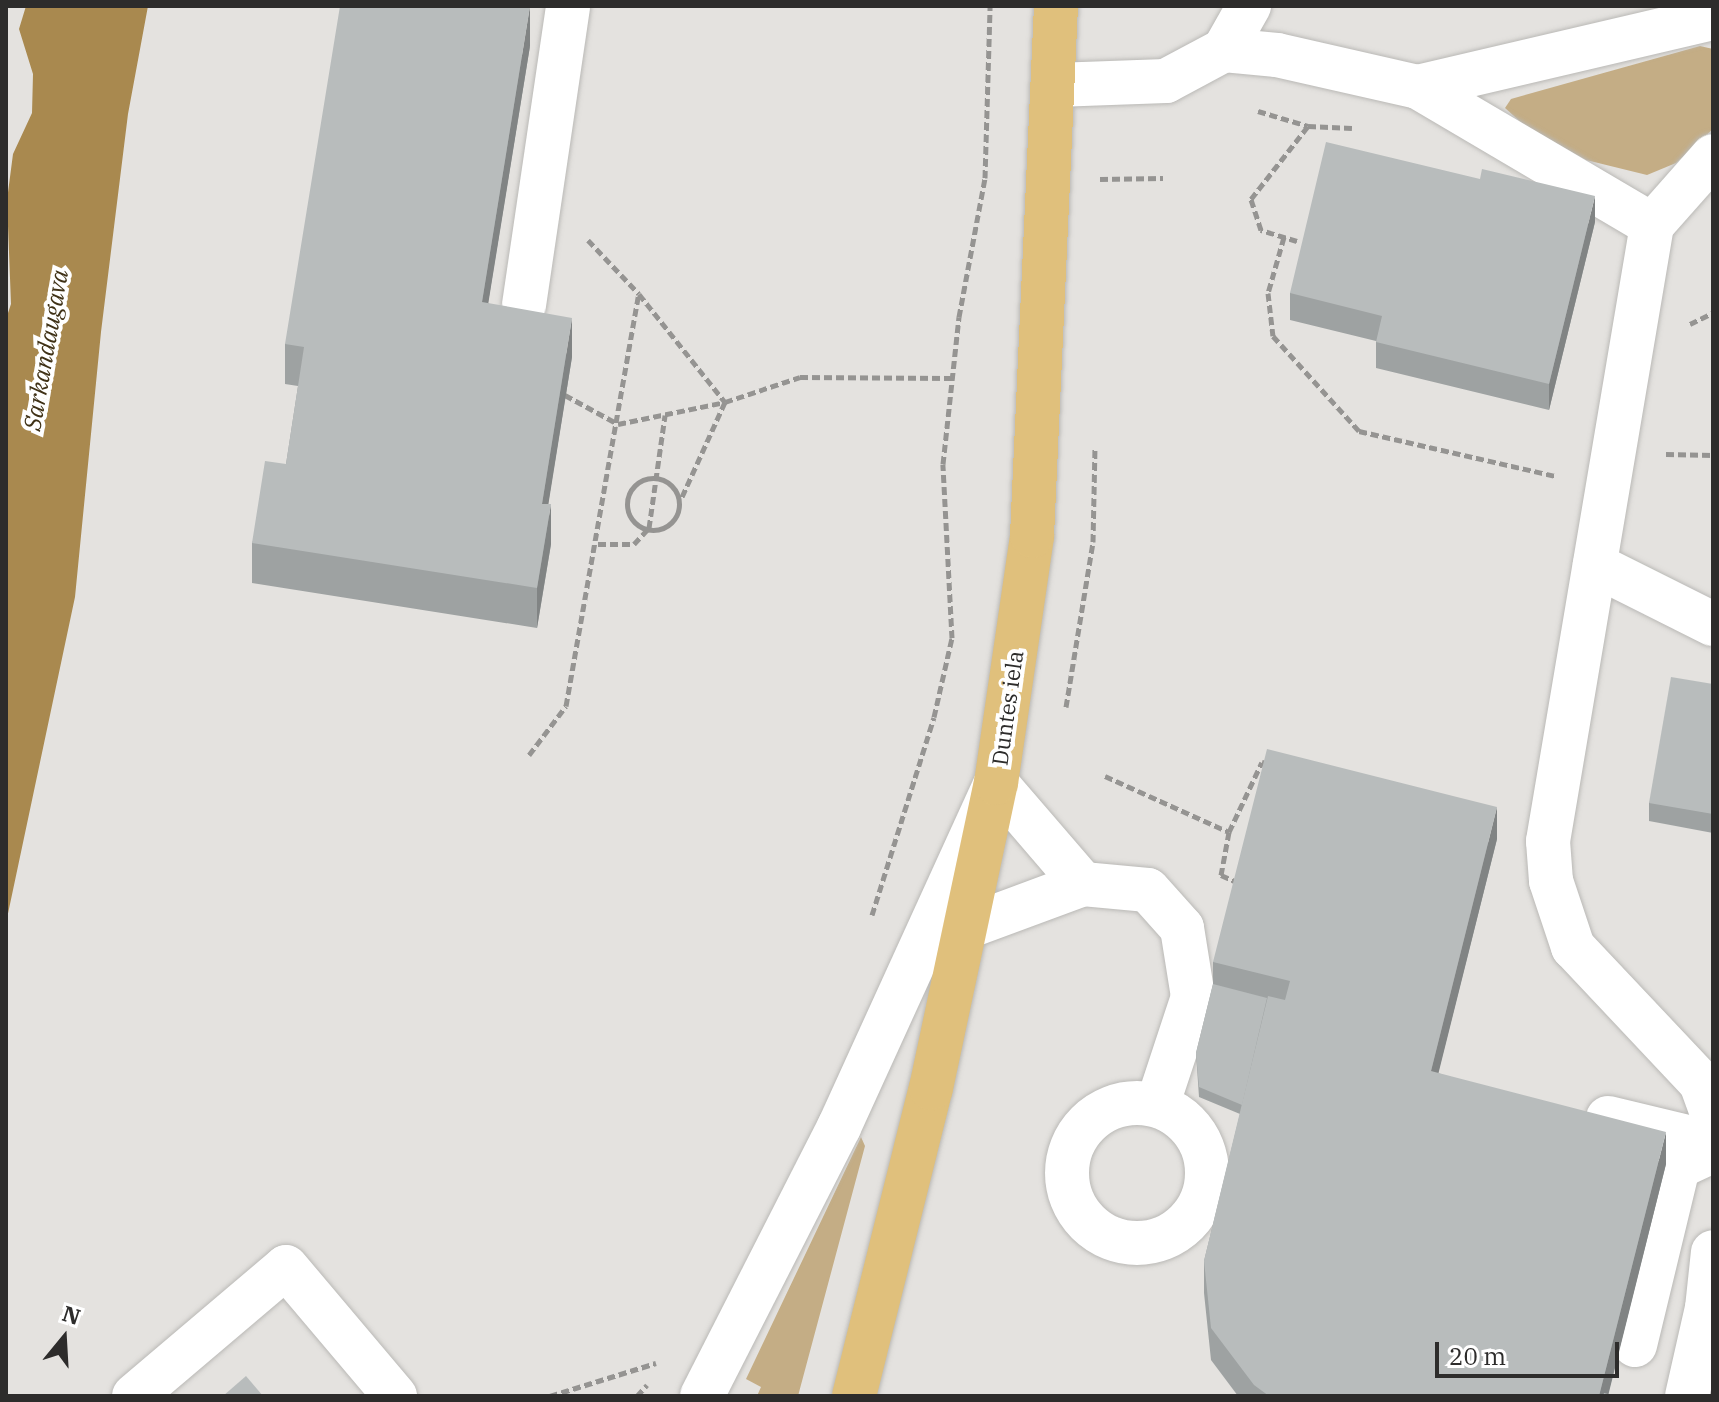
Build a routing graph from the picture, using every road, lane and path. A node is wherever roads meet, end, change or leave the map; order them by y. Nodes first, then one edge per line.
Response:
1 (568, 6) edge
2 (990, 6) edge
3 (1056, 6) edge
4 (1249, 6) edge
5 (1713, 18) edge
6 (1224, 50) junction
7 (1055, 85) junction
8 (1418, 87) junction
9 (1308, 126) dead end
10 (1713, 156) edge
11 (541, 190) junction
12 (1652, 225) junction
13 (1284, 237) junction
14 (1297, 241) dead end
15 (639, 294) junction
16 (524, 305) dead end
17 (950, 378) junction
18 (565, 395) edge
19 (725, 402) junction
20 (665, 415) junction
21 (618, 424) junction
22 (656, 480) junction
23 (1607, 488) junction
24 (681, 499) junction
25 (649, 528) junction
26 (598, 544) junction
27 (1595, 565) junction
28 (1713, 624) edge
29 (529, 755) dead end
30 (1276, 766) edge
31 (1105, 776) dead end
32 (996, 783) junction
33 (1229, 832) junction
34 (1083, 884) junction
35 (1241, 884) edge
36 (868, 925) dead end
37 (967, 927) junction
38 (1709, 1090) edge
39 (1574, 1110) edge
40 (1186, 1111) dead end
41 (1713, 1143) edge
42 (1713, 1151) edge
43 (1713, 1252) edge
44 (1635, 1345) dead end
45 (662, 1361) dead end
46 (134, 1396) edge
47 (395, 1396) edge
48 (550, 1396) edge
49 (702, 1396) edge
50 (854, 1396) edge
51 (1687, 1396) edge

1 - 11 lane
2 - 17 path
3 - 7 main road, Duntes iela
4 - 6 lane
5 - 8 lane
6 - 7 lane
6 - 8 lane
7 - 32 main road, Duntes iela
8 - 12 lane
9 - 13 path
10 - 12 lane
11 - 15 path
11 - 16 lane
12 - 23 lane
13 - 14 path
13 - 23 path
15 - 19 path
15 - 21 path
17 - 19 path
17 - 36 path
18 - 21 path
19 - 20 path
19 - 24 path
20 - 21 path
20 - 22 path
21 - 26 path
22 - 24 path
22 - 25 path
22 - 25 path
23 - 27 lane
24 - 25 path
25 - 26 path
26 - 29 path
27 - 28 lane
27 - 38 lane
30 - 33 path
31 - 33 path
32 - 34 lane
32 - 37 main road, Duntes iela
32 - 49 lane
33 - 35 path
34 - 37 lane
34 - 40 lane
37 - 50 main road, Duntes iela
39 - 41 lane
42 - 44 lane
43 - 51 lane
45 - 48 path
46 - 47 lane

